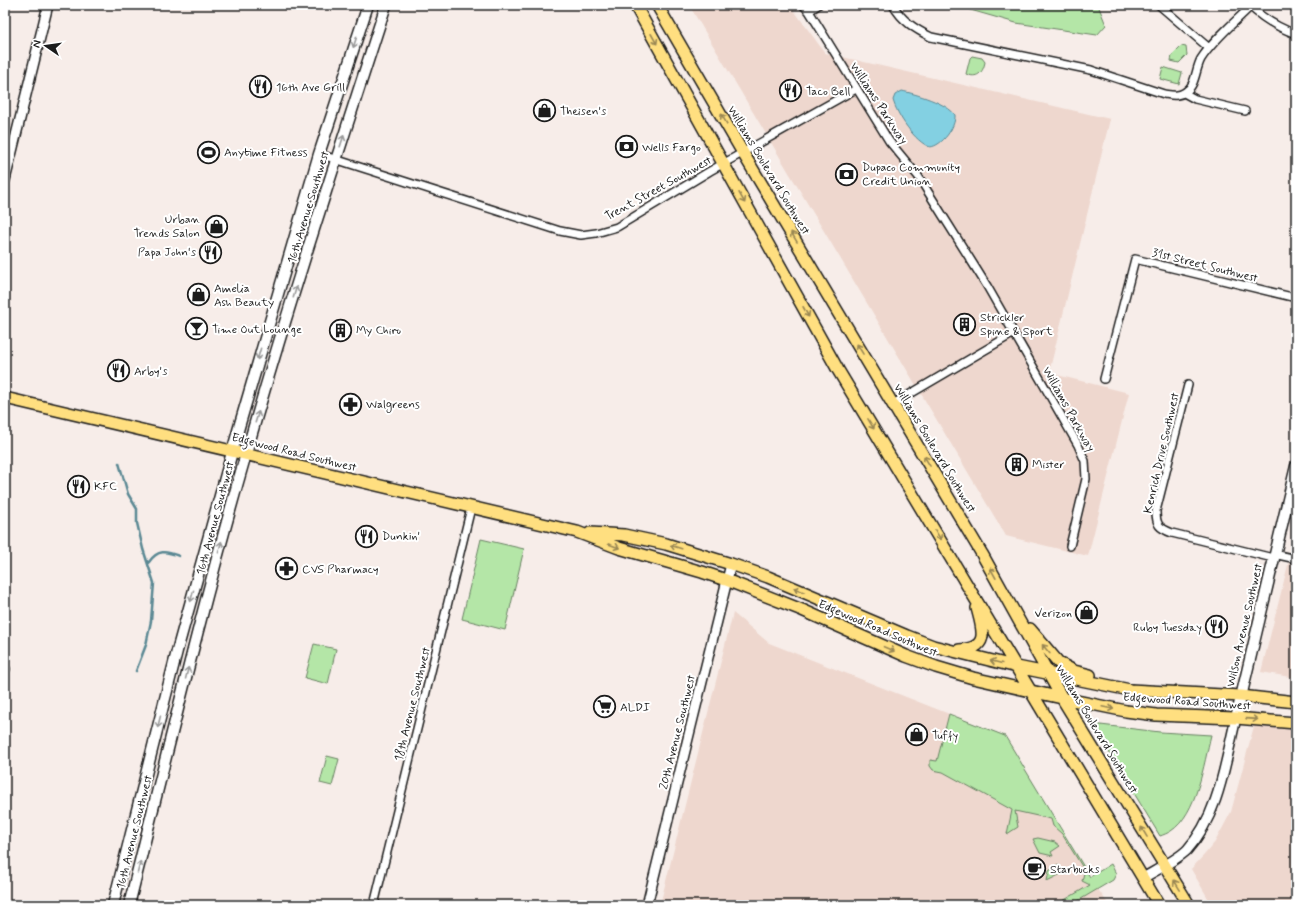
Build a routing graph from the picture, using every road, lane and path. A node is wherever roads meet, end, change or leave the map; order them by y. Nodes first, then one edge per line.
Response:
1 (48, 5) edge
2 (368, 5) edge
3 (386, 5) edge
4 (635, 5) edge
5 (657, 5) edge
6 (803, 5) edge
7 (818, 5) edge
8 (893, 5) edge
9 (1159, 5) edge
10 (1249, 6) edge
11 (809, 11) junction
12 (1296, 34) edge
13 (1209, 48) junction
14 (856, 89) junction
15 (1184, 93) junction
16 (1245, 112) dead end
17 (743, 153) junction
18 (319, 154) junction
19 (336, 159) junction
20 (723, 164) junction
21 (5, 180) edge
22 (1296, 298) edge
23 (1014, 333) junction
24 (1104, 379) dead end
25 (1188, 385) dead end
26 (5, 398) edge
27 (893, 404) junction
28 (232, 451) junction
29 (246, 454) junction
30 (1296, 466) edge
31 (471, 508) junction
32 (577, 532) junction
33 (1070, 546) dead end
34 (1274, 556) junction
35 (1296, 560) edge
36 (731, 564) junction
37 (726, 580) junction
38 (974, 596) junction
39 (1012, 607) junction
40 (952, 650) junction
41 (1017, 667) junction
42 (1048, 673) junction
43 (1130, 690) junction
44 (1031, 691) junction
45 (1241, 696) junction
46 (1062, 698) junction
47 (1296, 702) edge
48 (1236, 718) junction
49 (1296, 723) edge
50 (1164, 865) junction
51 (1143, 878) junction
52 (114, 905) edge
53 (129, 905) edge
54 (374, 905) edge
55 (647, 905) edge
56 (1159, 905) edge
57 (1189, 905) edge

1 - 21 street
2 -> 18 main road, 16th Avenue Southwest
19 -> 3 main road, 16th Avenue Southwest
4 -> 20 main road
17 -> 5 main road, Williams Boulevard Southwest
6 - 11 street, Williams Parkway
7 - 11 street
8 - 15 street
9 - 13 street
10 - 12 street
10 - 13 street
11 - 14 street, Williams Parkway
13 - 15 street
14 - 17 street, Trent Street Southwest
14 - 23 street, Williams Parkway
15 - 16 street
17 - 20 street, Trent Street Southwest
27 -> 17 main road, Williams Boulevard Southwest
18 - 19 street, Trent Street Southwest
18 -> 28 main road, 16th Avenue Southwest
19 - 20 street, Trent Street Southwest
29 -> 19 main road, 16th Avenue Southwest
20 -> 38 main road
22 - 24 street, 31st Street Southwest
23 - 27 street
23 - 33 street, Williams Parkway
25 - 34 street, Kenrich Drive Southwest
26 - 28 main road, Edgewood Road Southwest
39 -> 27 main road, Williams Boulevard Southwest
28 - 29 main road, Edgewood Road Southwest
28 -> 52 main road, 16th Avenue Southwest
29 - 31 main road, Edgewood Road Southwest
53 -> 29 main road, 16th Avenue Southwest
30 - 34 main road, Wilson Avenue Southwest
31 - 32 main road, Edgewood Road Southwest
31 - 54 street, 18th Avenue Southwest
36 -> 32 main road, Edgewood Road Southwest
32 -> 37 main road, Edgewood Road Southwest
34 - 35 street
34 - 45 main road, Wilson Avenue Southwest
36 - 37 street, 20th Avenue Southwest
40 -> 36 main road, Edgewood Road Southwest
37 -> 44 main road, Edgewood Road Southwest
37 - 55 street, 20th Avenue Southwest
38 - 40 main road
38 - 41 main road
39 - 42 main road, Williams Boulevard Southwest
43 -> 39 main road
41 -> 40 main road, Edgewood Road Southwest
41 - 42 main road, Edgewood Road Southwest
41 - 44 main road
42 - 43 main road, Edgewood Road Southwest
42 - 46 main road, Williams Boulevard Southwest
43 - 45 main road, Edgewood Road Southwest
44 - 46 main road, Edgewood Road Southwest
44 - 51 main road
45 - 47 main road, Edgewood Road Southwest
45 - 48 main road, Wilson Avenue Southwest
46 -> 48 main road, Edgewood Road Southwest
50 -> 46 main road, Williams Boulevard Southwest
48 -> 49 main road, Edgewood Road Southwest
48 - 50 street, Wilson Avenue Southwest
50 - 51 street, Wilson Avenue Southwest
57 -> 50 main road, Williams Boulevard Southwest
51 - 56 main road

